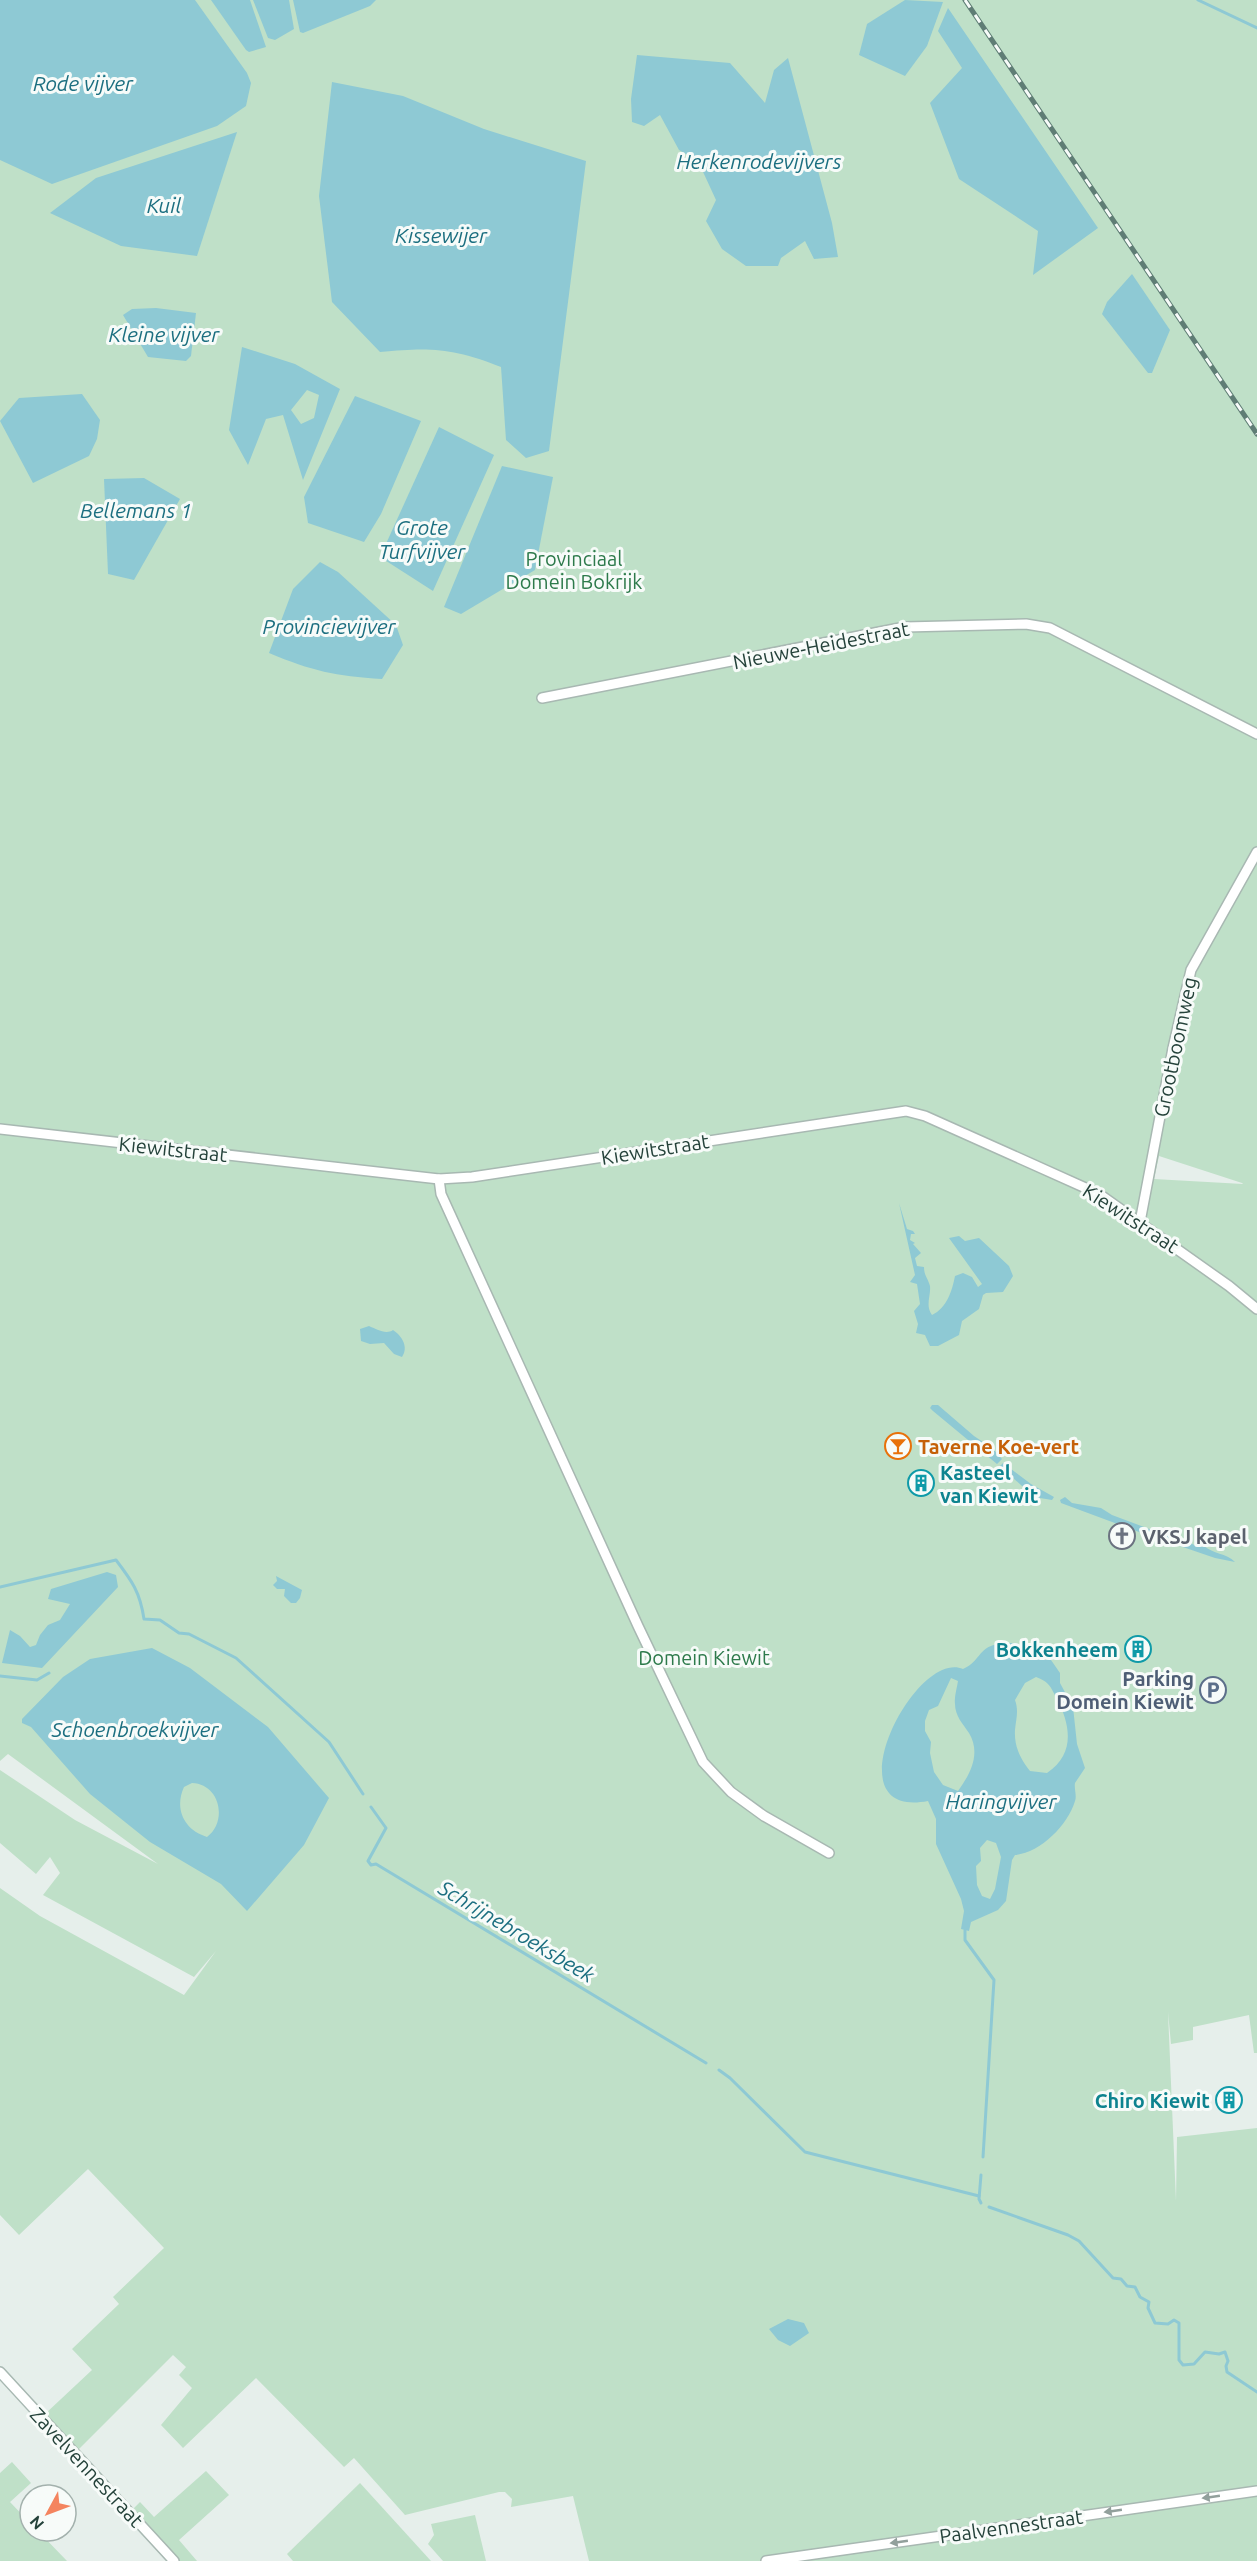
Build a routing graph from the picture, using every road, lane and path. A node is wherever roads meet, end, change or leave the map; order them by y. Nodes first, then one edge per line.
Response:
1 (542, 698) dead end
2 (1257, 734) edge
3 (1257, 852) edge
4 (0, 1129) edge
5 (439, 1179) junction
6 (1140, 1222) junction
7 (1257, 1310) edge
8 (829, 1852) dead end
9 (0, 2372) edge
10 (1257, 2491) edge
11 (174, 2561) edge
12 (768, 2561) edge

1 - 2 street, Nieuwe-Heidestraat
3 - 6 street, Grootboomweg
4 - 5 street, Kiewitstraat
5 - 6 street, Kiewitstraat
5 - 8 street
6 - 7 street, Kiewitstraat
9 - 11 street, Zavelvennestraat
10 -> 12 street, Paalvennestraat

